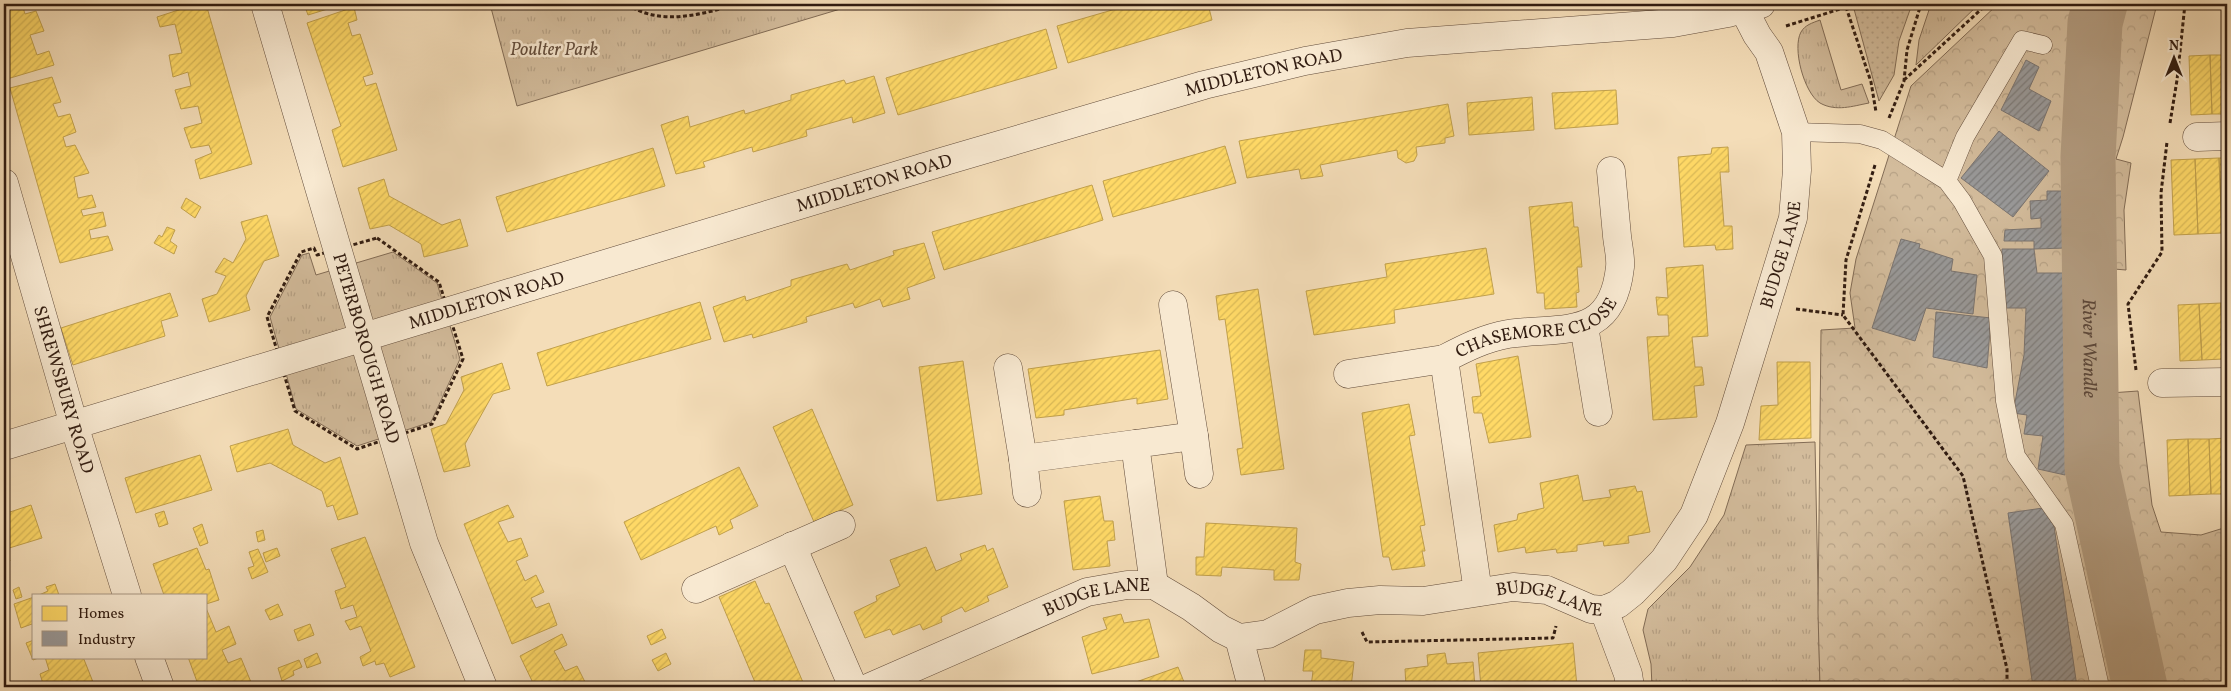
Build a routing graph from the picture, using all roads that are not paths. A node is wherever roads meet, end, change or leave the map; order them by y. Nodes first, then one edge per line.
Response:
1 (265, 4) edge
2 (1748, 5) edge
3 (2043, 45) dead end
4 (1796, 132) junction
5 (2227, 136) edge
6 (2198, 137) dead end
7 (1611, 171) dead end
8 (1947, 181) junction
9 (4, 183) edge
10 (1173, 305) dead end
11 (1584, 326) junction
12 (362, 339) junction
13 (1444, 359) junction
14 (1008, 368) dead end
15 (1348, 374) dead end
16 (2227, 382) edge
17 (2162, 383) road end
18 (1598, 412) dead end
19 (74, 425) junction
20 (1194, 436) junction
21 (1135, 444) junction
22 (4, 446) edge
23 (1023, 459) junction
24 (1199, 474) dead end
25 (1027, 493) dead end
26 (841, 525) dead end
27 (792, 546) junction
28 (1154, 585) junction
29 (696, 589) dead end
30 (1478, 592) junction
31 (127, 594) edge
32 (1604, 610) junction
33 (1240, 638) junction
34 (149, 658) edge
35 (160, 687) edge
36 (483, 687) edge
37 (853, 687) edge
38 (870, 687) edge
39 (1252, 687) edge
40 (1630, 687) edge
41 (2100, 687) edge

1 - 12 street, PETERBOROUGH ROAD
2 - 4 street, BUDGE LANE
2 - 12 street, MIDDLETON ROAD
3 - 8 lane
4 - 8 lane
4 - 32 street, BUDGE LANE
5 - 6 street
7 - 11 street, CHASEMORE CLOSE
8 - 41 lane
9 - 19 street, SHREWSBURY ROAD
10 - 20 street
11 - 13 street, CHASEMORE CLOSE
11 - 18 street
12 - 19 street, MIDDLETON ROAD
12 - 36 street, PETERBOROUGH ROAD
13 - 15 street
13 - 30 street, CHASEMORE CLOSE
14 - 23 street
16 - 17 street
19 - 22 street, MIDDLETON ROAD
19 - 31 street, SHREWSBURY ROAD
20 - 21 street
20 - 24 street
21 - 23 street
21 - 28 street
23 - 25 street
26 - 27 street
27 - 29 street
27 - 37 street
28 - 33 street, BUDGE LANE
28 - 38 street, BUDGE LANE
30 - 32 street, BUDGE LANE
30 - 33 street, BUDGE LANE
32 - 40 street
33 - 39 street
34 - 35 street

